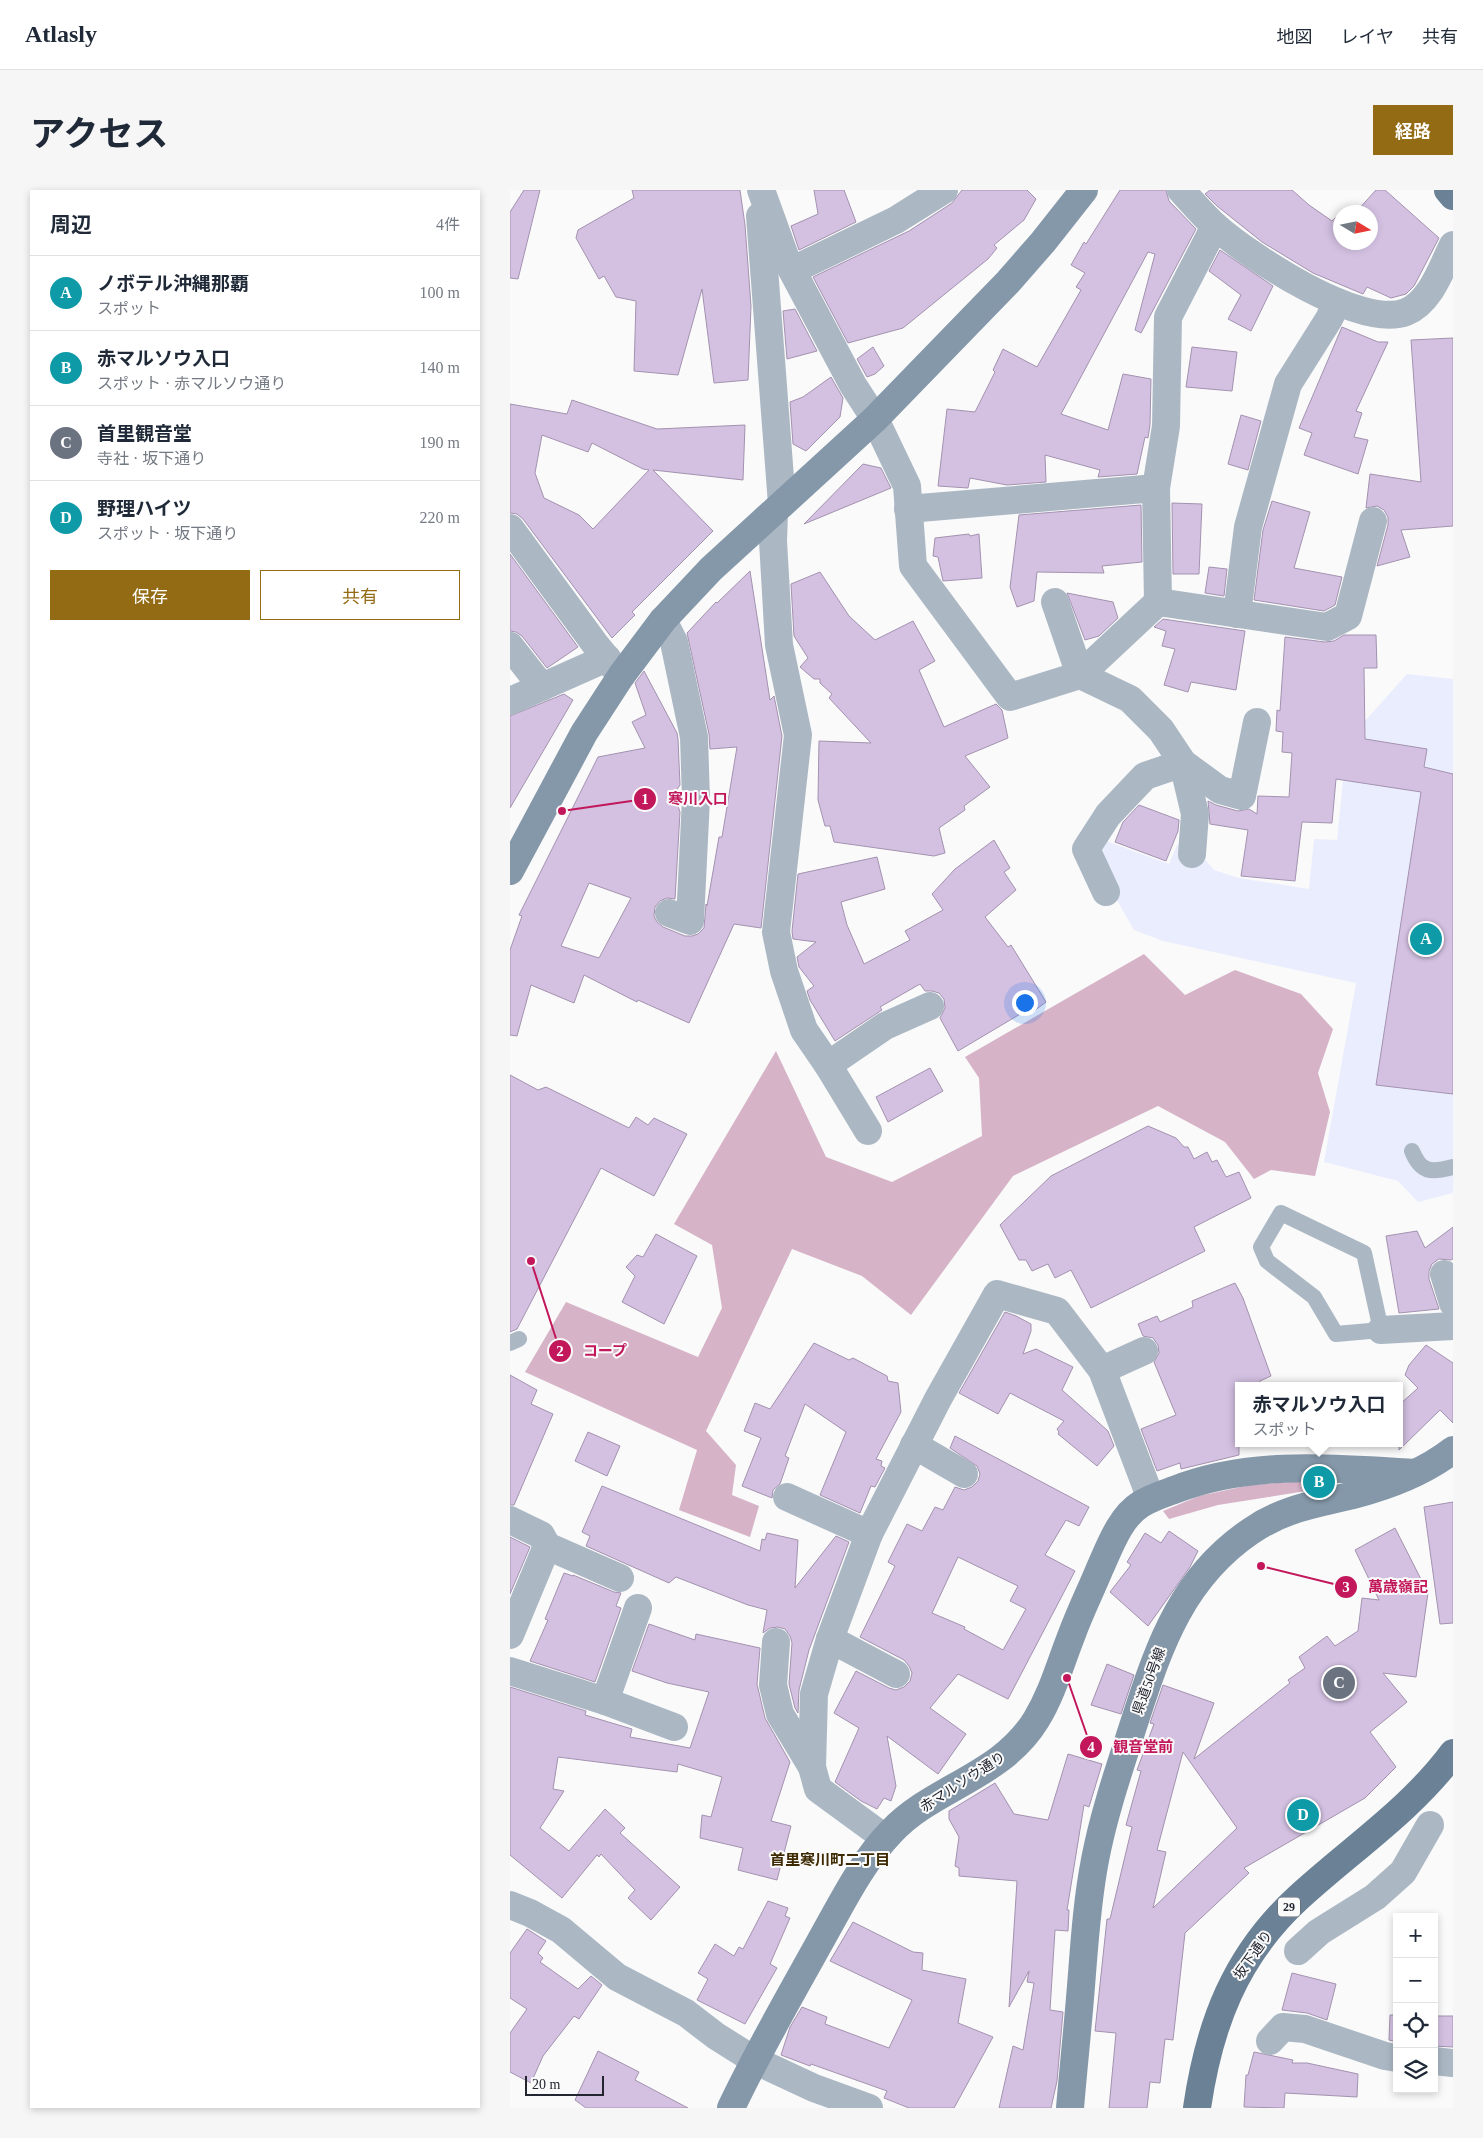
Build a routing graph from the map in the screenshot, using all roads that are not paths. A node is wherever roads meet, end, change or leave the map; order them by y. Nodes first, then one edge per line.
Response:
1 (759, 190) edge
2 (944, 190) edge
3 (1084, 190) edge
4 (1181, 190) edge
5 (1448, 190) edge
6 (1453, 196) edge
7 (1215, 226) junction
8 (1453, 245) edge
9 (793, 270) junction
10 (1337, 302) junction
11 (881, 413) junction
12 (1156, 488) junction
13 (778, 508) junction
14 (908, 509) junction
15 (1373, 521) dead end
16 (510, 528) edge
17 (1055, 602) dead end
18 (1158, 602) junction
19 (1237, 614) junction
20 (664, 620) junction
21 (510, 646) edge
22 (614, 667) junction
23 (1080, 675) junction
24 (542, 687) junction
25 (510, 701) edge
26 (1257, 722) dead end
27 (1183, 763) junction
28 (1192, 854) dead end
29 (510, 871) edge
30 (1106, 892) dead end
31 (669, 913) dead end
32 (930, 1006) dead end
33 (828, 1065) junction
34 (868, 1131) dead end
35 (1412, 1151) dead end
36 (1453, 1167) edge
37 (1444, 1274) dead end
38 (1453, 1303) edge
39 (1453, 1326) edge
40 (1381, 1330) junction
41 (1144, 1351) dead end
42 (1102, 1370) junction
43 (914, 1445) junction
44 (1453, 1450) edge
45 (1414, 1473) junction
46 (964, 1474) dead end
47 (787, 1497) dead end
48 (1151, 1499) junction
49 (510, 1520) edge
50 (869, 1534) junction
51 (547, 1546) junction
52 (620, 1578) dead end
53 (638, 1608) dead end
54 (510, 1635) edge
55 (830, 1639) junction
56 (776, 1642) dead end
57 (510, 1671) edge
58 (896, 1674) dead end
59 (605, 1701) junction
60 (674, 1727) dead end
61 (1453, 1753) edge
62 (812, 1767) junction
63 (1404, 1806) junction
64 (1442, 1824) edge
65 (885, 1838) junction
66 (510, 1905) edge
67 (1298, 1951) dead end
68 (1270, 2042) dead end
69 (1393, 2057) edge
70 (754, 2060) junction
71 (1438, 2061) edge
72 (1453, 2063) edge
73 (731, 2108) edge
74 (869, 2108) edge
75 (1070, 2108) edge
76 (1197, 2108) edge

1 - 9 street
1 - 13 street
2 - 9 street
3 - 11 street
4 - 7 street
5 - 6 main road
7 - 10 street
7 - 12 street
8 - 10 street
9 - 11 street
10 - 19 street
11 - 13 street
11 - 14 street
12 - 14 street
12 - 18 street
13 - 20 street
13 - 33 street
14 - 23 street
15 - 19 street
16 - 22 street
17 - 23 street
18 - 19 street
18 - 23 street
20 - 22 street
20 - 31 street
21 - 24 street
22 - 24 street
22 - 29 street
23 - 27 street
24 - 25 street
26 - 27 street
27 - 28 street
27 - 30 street
32 - 33 street
33 - 34 street
35 - 36 lane
37 - 38 street
39 - 40 street
40 - 40 lane
41 - 42 street
42 - 43 street
42 - 48 street
43 - 46 street
43 - 50 street
44 - 45 street, 県道50号線
45 - 48 street, 赤マルソウ通り
45 - 75 street, 県道50号線
47 - 50 street
48 - 65 street, 赤マルソウ通り
49 - 51 street
50 - 55 street
51 - 52 street
51 - 54 street
53 - 59 street
55 - 58 street
55 - 62 street
56 - 62 street
57 - 59 street
59 - 60 street
61 - 63 main road, 坂下通り / 29
62 - 65 street
63 - 64 street
63 - 76 main road, 坂下通り / 29
64 - 67 street
65 - 70 street, 赤マルソウ通り
66 - 70 street
68 - 69 street
70 - 73 street, 赤マルソウ通り
70 - 74 street
71 - 72 street

